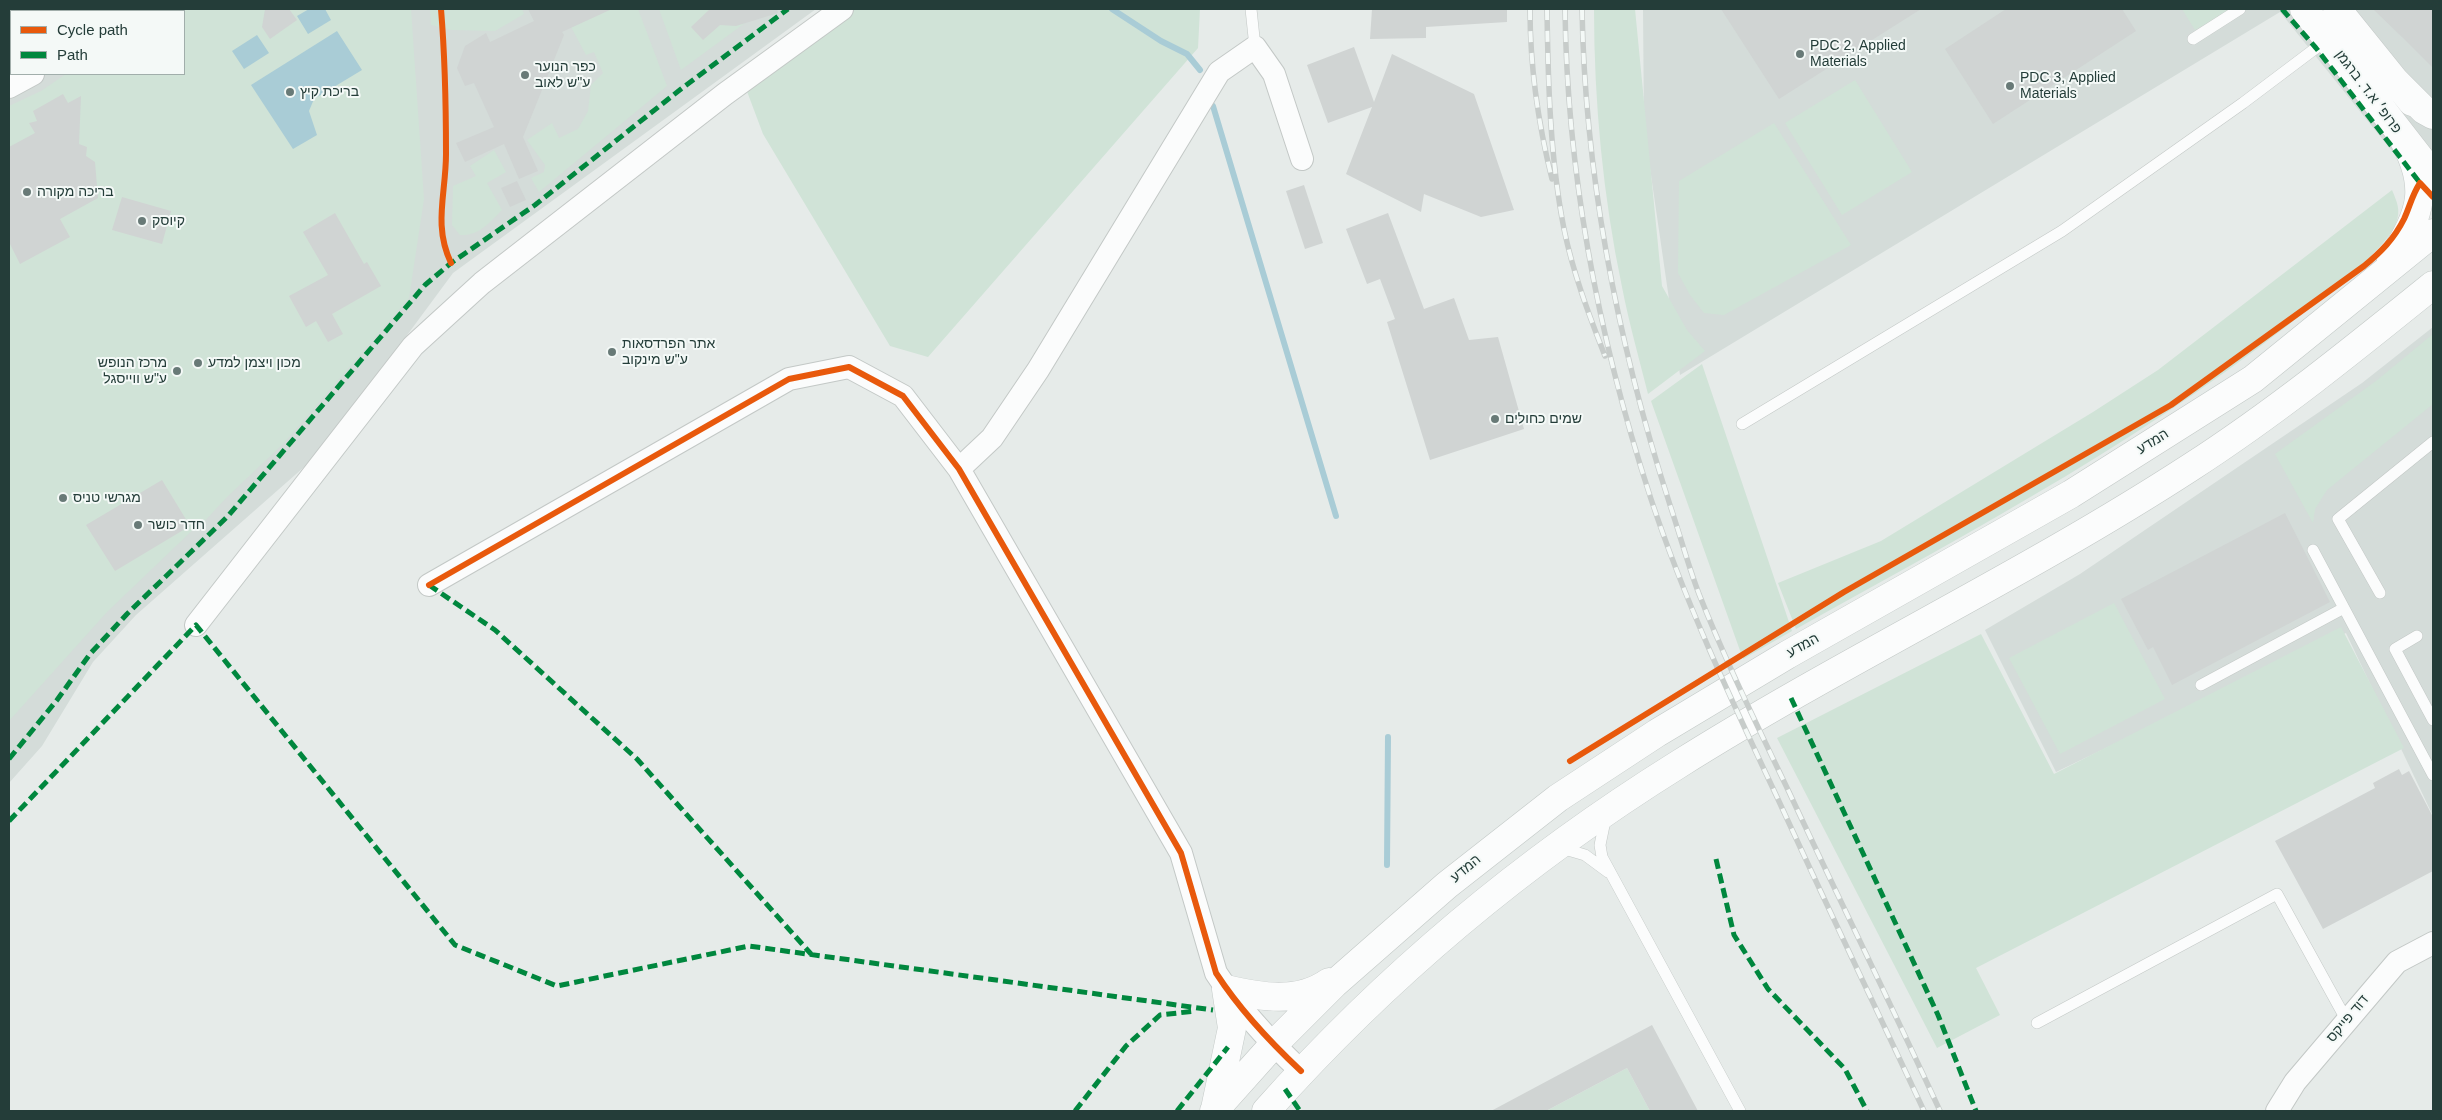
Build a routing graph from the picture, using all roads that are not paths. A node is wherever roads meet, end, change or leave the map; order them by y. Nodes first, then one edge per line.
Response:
1 (842, 9) edge
2 (1251, 9) edge
3 (2240, 9) edge
4 (2304, 9) edge
5 (2337, 9) edge
6 (2325, 35) junction
7 (2193, 39) dead end
8 (1255, 47) junction
9 (31, 75) edge
10 (2397, 83) junction
11 (9, 87) edge
12 (2433, 115) edge
13 (2433, 128) edge
14 (2401, 135) junction
15 (1302, 159) dead end
16 (2433, 175) edge
17 (2433, 233) edge
18 (2376, 280) junction
19 (2433, 285) edge
20 (1742, 424) dead end
21 (2433, 442) edge
22 (959, 469) junction
23 (2313, 550) dead end
24 (429, 585) dead end
25 (2380, 593) dead end
26 (2344, 608) junction
27 (196, 625) dead end
28 (2417, 636) dead end
29 (2201, 685) dead end
30 (2433, 720) edge
31 (2433, 775) edge
32 (1606, 812) junction
33 (1557, 847) junction
34 (1609, 873) junction
35 (2433, 943) edge
36 (1367, 955) junction
37 (1226, 989) junction
38 (2347, 1021) junction
39 (2037, 1023) dead end
40 (1273, 1045) junction
41 (1301, 1071) junction
42 (1214, 1111) edge
43 (1266, 1111) edge
44 (1740, 1111) edge
45 (2277, 1111) edge

1 - 27 street
2 - 8 lane
3 - 7 lane
4 - 6 main road, פרופ׳ א.ד. ברגמן
5 - 10 main road, פרופ׳ א.ד. ברגמן
6 - 14 main road, פרופ׳ א.ד. ברגמן
6 - 20 lane
8 - 15 street
8 - 22 street
9 - 11 street
10 - 12 main road
10 - 13 main road, פרופ׳ א.ד. ברגמן
14 - 16 main road, פרופ׳ א.ד. ברגמן
14 - 18 main road
17 - 18 main road, המדע
18 - 36 main road, המדע
19 - 32 main road
21 - 25 lane
22 - 24 street
22 - 37 street
23 - 26 lane
26 - 29 lane
26 - 31 lane
28 - 30 lane
32 - 33 main road
32 - 34 lane
33 - 34 lane
33 - 41 main road
34 - 44 lane
35 - 38 street, דוד פייקס
36 - 37 main road
36 - 40 main road, המדע
37 - 40 street
37 - 42 main road
38 - 39 lane
38 - 45 street, דוד פייקס
40 - 41 street
40 - 42 main road, המדע
41 - 43 main road

